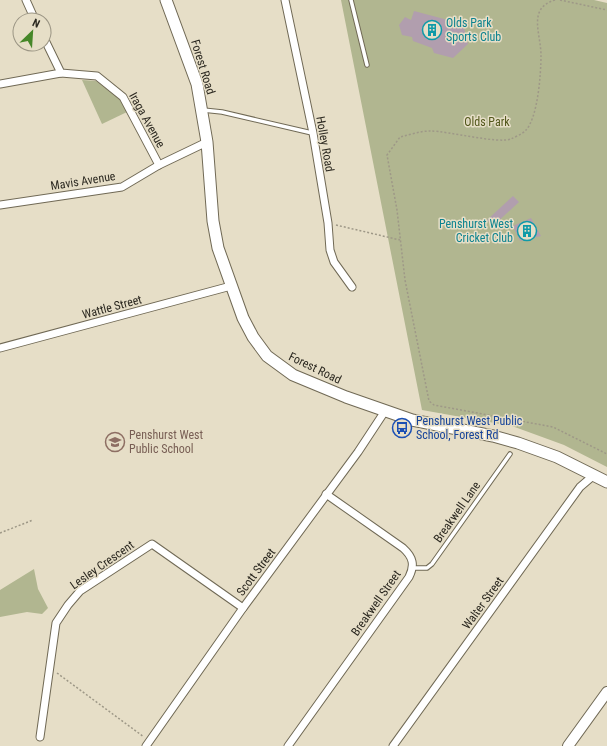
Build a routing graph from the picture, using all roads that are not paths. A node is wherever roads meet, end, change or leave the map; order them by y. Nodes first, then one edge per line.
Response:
1 (26, 0) edge
2 (285, 0) edge
3 (351, 0) edge
4 (166, 3) edge
5 (31, 12) edge
6 (50, 52) edge
7 (367, 65) dead end
8 (60, 74) junction
9 (0, 84) edge
10 (202, 110) junction
11 (313, 133) junction
12 (207, 142) junction
13 (159, 165) junction
14 (0, 205) edge
15 (231, 286) junction
16 (352, 287) dead end
17 (0, 348) edge
18 (385, 411) junction
19 (510, 454) dead end
20 (594, 475) junction
21 (607, 482) edge
22 (326, 494) junction
23 (412, 568) junction
24 (243, 608) junction
25 (607, 693) edge
26 (40, 737) dead end
27 (148, 743) edge
28 (288, 746) edge
29 (393, 746) edge
30 (568, 746) edge

1 - 5 street
2 - 11 street, Holley Road
3 - 7 lane
4 - 10 main road, Forest Road
6 - 8 street
8 - 9 street, Iraga Avenue
8 - 13 street, Iraga Avenue
10 - 11 lane
10 - 12 main road, Forest Road
11 - 16 street, Holley Road
12 - 13 street, Mavis Avenue
12 - 15 main road, Forest Road
13 - 14 street, Mavis Avenue
15 - 17 street, Wattle Street
15 - 18 main road, Forest Road
18 - 20 main road, Forest Road
18 - 22 street, Scott Street
19 - 23 lane, Breakwell Lane
20 - 21 main road, Forest Road
20 - 29 street, Walter Street
22 - 23 street, Breakwell Street
22 - 24 street, Scott Street
23 - 28 street, Breakwell Street
24 - 26 street, Lesley Crescent
24 - 27 street, Scott Street
25 - 30 street

